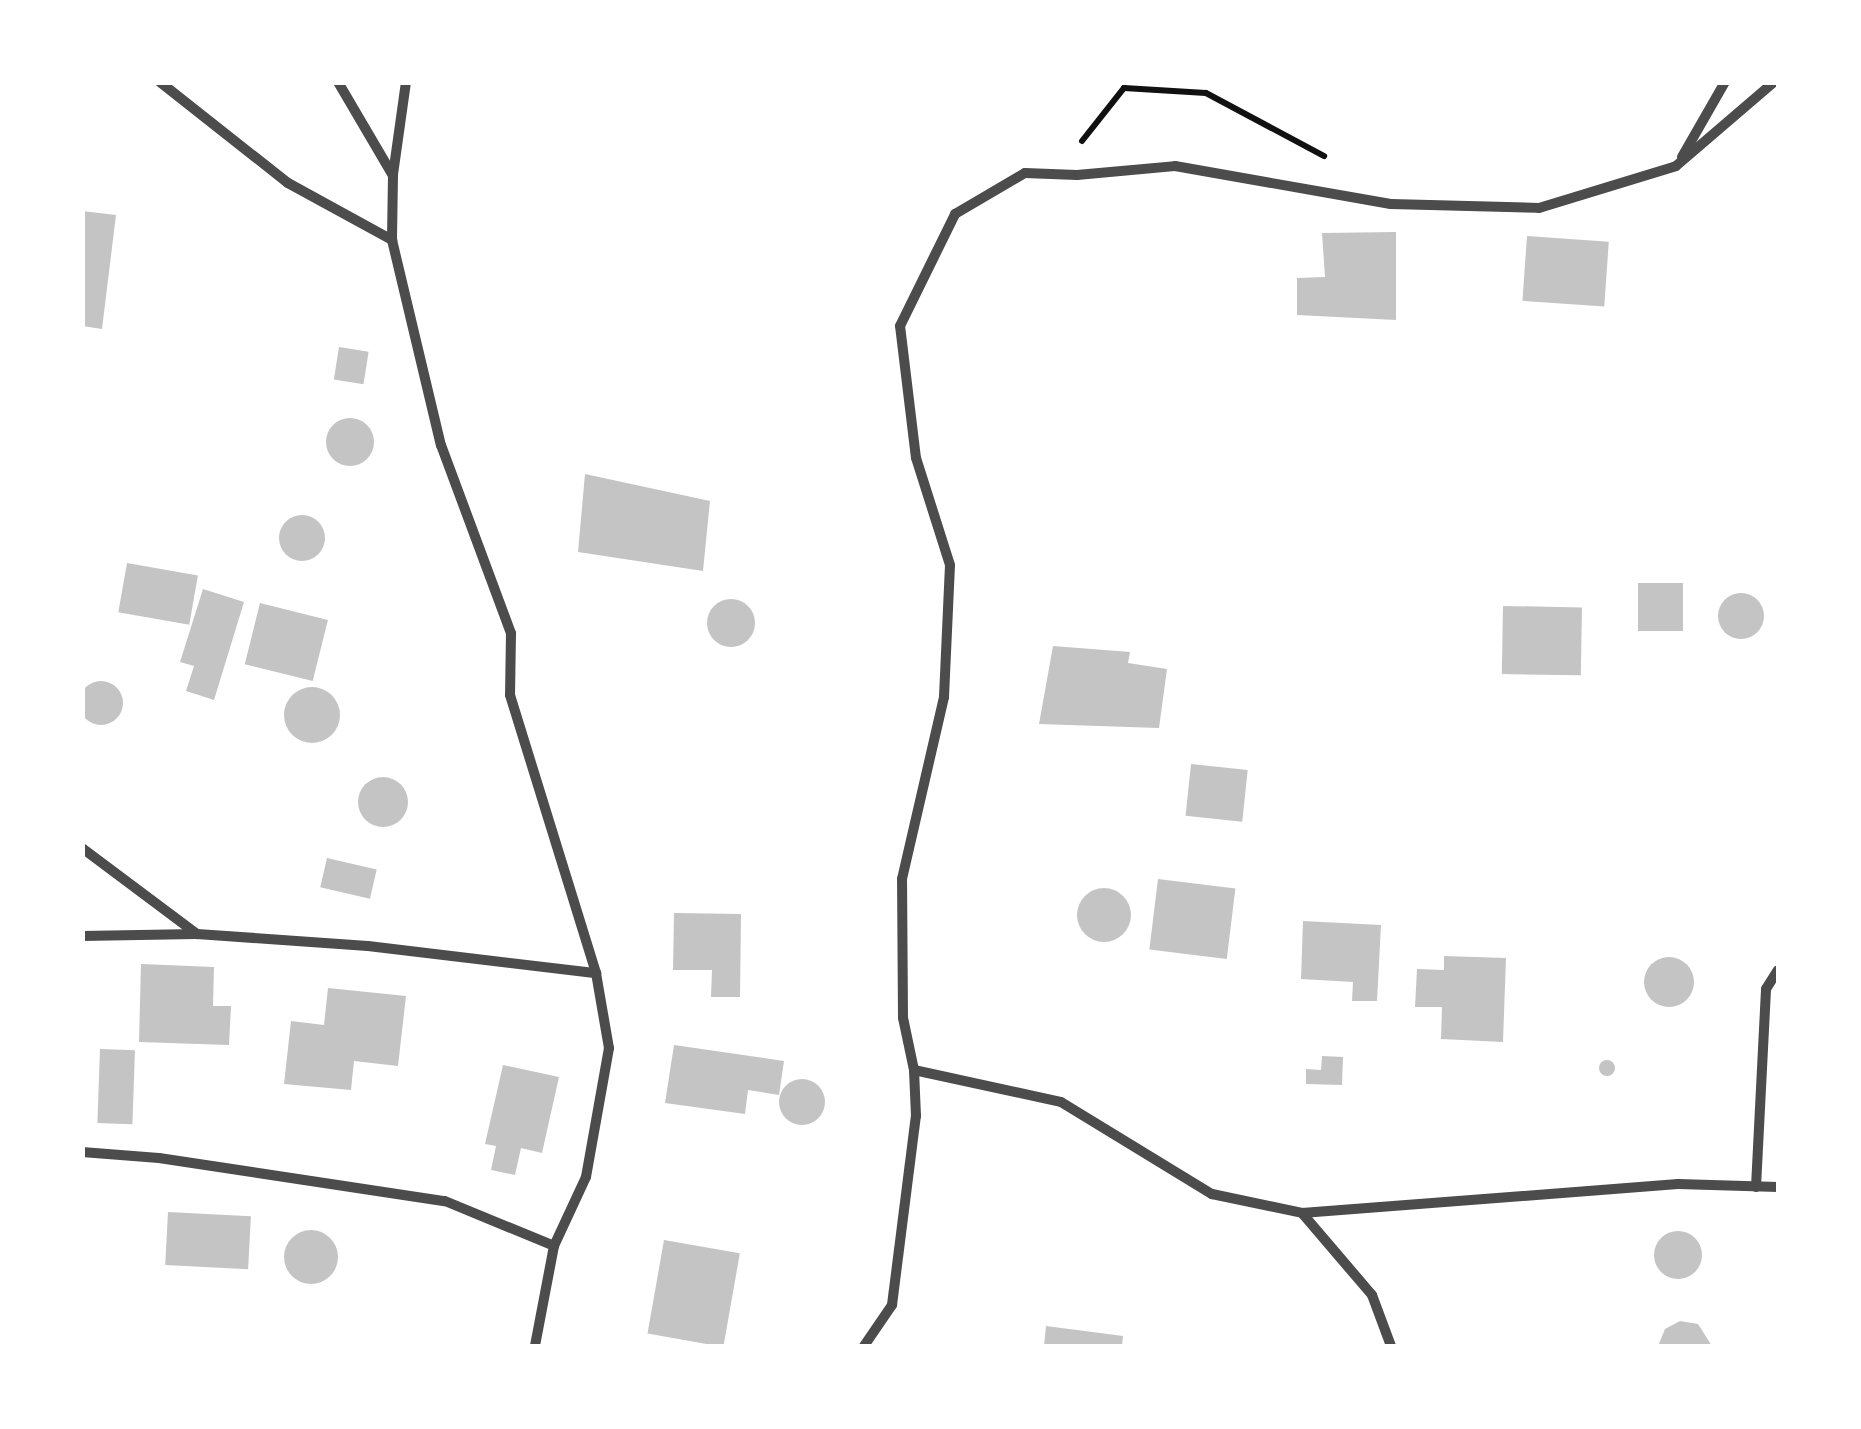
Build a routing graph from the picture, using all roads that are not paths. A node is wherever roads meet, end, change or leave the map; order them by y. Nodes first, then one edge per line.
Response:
1 (160, 82) edge
2 (338, 82) edge
3 (406, 82) edge
4 (1725, 82) edge
5 (1774, 82) edge
6 (1676, 166) junction
7 (393, 175) junction
8 (392, 240) junction
9 (82, 848) edge
10 (198, 934) junction
11 (82, 936) edge
12 (1778, 970) edge
13 (596, 973) junction
14 (914, 1070) junction
15 (82, 1152) edge
16 (1756, 1187) junction
17 (1778, 1187) edge
18 (1302, 1213) junction
19 (554, 1246) junction
20 (536, 1346) edge
21 (864, 1346) edge
22 (1391, 1346) edge

1 - 8 street
2 - 7 street
3 - 7 street
4 - 6 street
5 - 6 street
6 - 14 street
7 - 8 street
8 - 13 street
9 - 10 street
10 - 11 street
10 - 13 street
12 - 16 street
13 - 19 street
14 - 18 street
14 - 21 street
15 - 19 street
16 - 17 street
16 - 18 street
18 - 22 street
19 - 20 street

